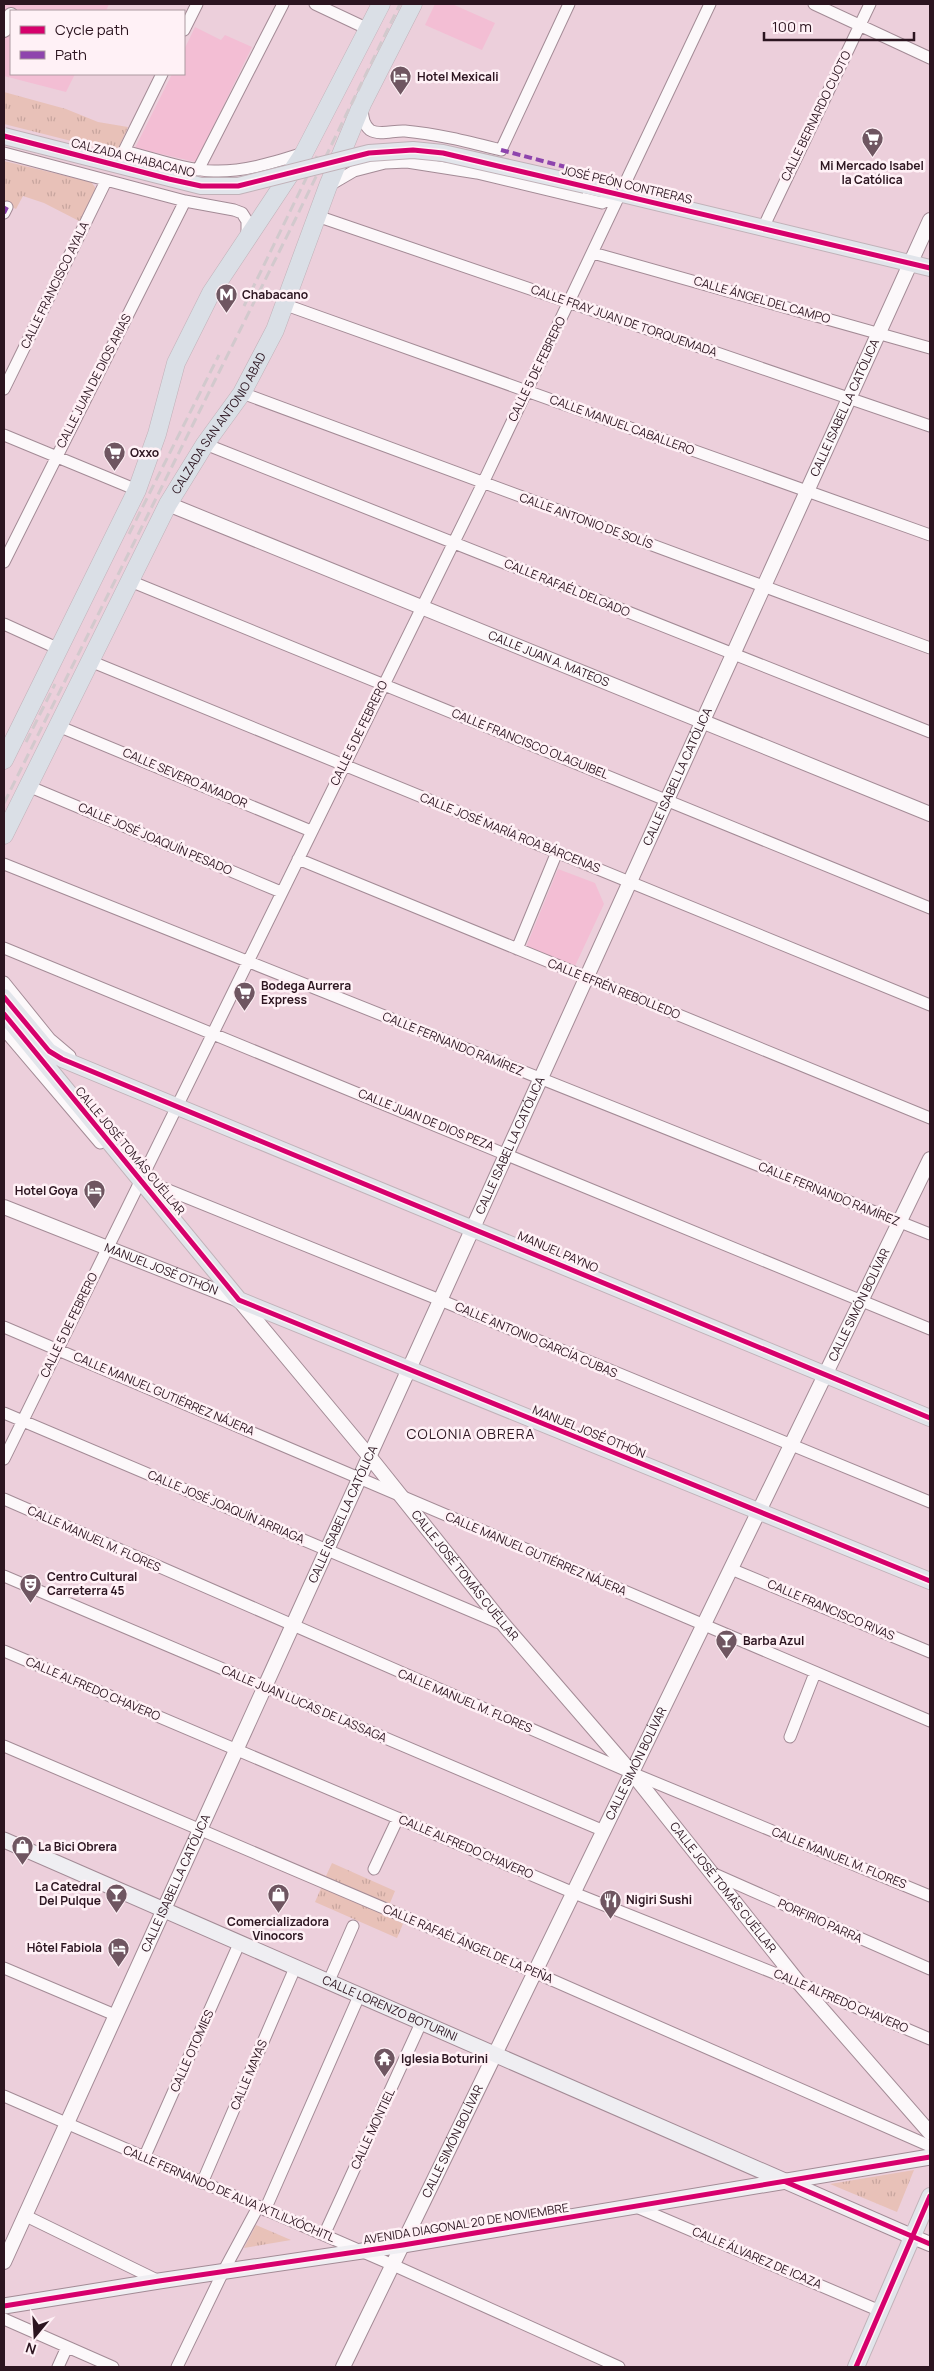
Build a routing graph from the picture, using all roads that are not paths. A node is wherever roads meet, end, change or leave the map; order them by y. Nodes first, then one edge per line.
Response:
1 (197, 4) edge
2 (283, 4) edge
3 (315, 4) edge
4 (381, 4) edge
5 (413, 4) edge
6 (569, 4) edge
7 (710, 4) edge
8 (814, 4) edge
9 (870, 4) edge
10 (10, 17) edge
11 (860, 25) junction
12 (185, 28) edge
13 (368, 29) junction
14 (4, 30) edge
15 (930, 58) edge
16 (162, 75) edge
17 (362, 104) junction
18 (4, 136) edge
19 (4, 153) edge
20 (304, 153) junction
21 (317, 166) joint
22 (198, 170) junction
23 (106, 180) junction
24 (328, 186) junction
25 (621, 194) junction
26 (185, 200) junction
27 (317, 216) junction
28 (930, 220) edge
29 (762, 228) junction
30 (247, 241) junction
31 (593, 253) junction
32 (910, 263) junction
33 (930, 268) edge
34 (569, 303) junction
35 (286, 305) junction
36 (878, 333) junction
37 (930, 348) edge
38 (4, 389) edge
39 (526, 390) junction
40 (242, 393) junction
41 (848, 398) junction
42 (930, 426) edge
43 (4, 436) edge
44 (205, 444) junction
45 (56, 456) junction
46 (483, 483) junction
47 (137, 490) junction
48 (807, 491) junction
49 (168, 504) junction
50 (930, 535) edge
51 (453, 542) junction
52 (4, 562) edge
53 (130, 581) junction
54 (763, 587) junction
55 (421, 607) junction
56 (4, 624) edge
57 (930, 648) edge
58 (59, 649) junction
59 (733, 654) junction
60 (90, 660) junction
61 (383, 684) junction
62 (701, 721) junction
63 (58, 726) junction
64 (930, 732) edge
65 (4, 760) edge
66 (344, 764) junction
67 (28, 786) junction
68 (665, 800) junction
69 (930, 814) edge
70 (311, 831) junction
71 (4, 835) edge
72 (557, 852) junction
73 (298, 859) junction
74 (4, 864) edge
75 (629, 882) junction
76 (282, 892) junction
77 (930, 908) edge
78 (4, 948) edge
79 (517, 949) junction
80 (247, 962) junction
81 (586, 977) junction
82 (4, 982) edge
83 (4, 997) edge
84 (930, 1005) edge
85 (4, 1014) edge
86 (4, 1030) edge
87 (212, 1033) junction
88 (540, 1078) junction
89 (136, 1089) junction
90 (177, 1106) junction
91 (930, 1118) edge
92 (506, 1153) junction
93 (930, 1159) edge
94 (141, 1179) junction
95 (4, 1207) edge
96 (900, 1222) junction
97 (472, 1228) junction
98 (930, 1234) edge
99 (107, 1248) junction
100 (240, 1300) junction
101 (440, 1300) junction
102 (861, 1301) junction
103 (4, 1327) edge
104 (930, 1329) edge
105 (58, 1349) junction
106 (408, 1370) junction
107 (826, 1374) junction
108 (4, 1413) edge
109 (930, 1418) edge
110 (22, 1421) junction
111 (791, 1446) junction
112 (369, 1456) junction
113 (4, 1459) edge
114 (359, 1478) junction
115 (400, 1496) junction
116 (4, 1499) edge
117 (930, 1502) edge
118 (759, 1511) junction
119 (327, 1549) junction
120 (731, 1569) junction
121 (4, 1576) edge
122 (930, 1581) edge
123 (504, 1625) junction
124 (292, 1626) junction
125 (704, 1626) junction
126 (4, 1651) edge
127 (930, 1652) edge
128 (815, 1673) junction
129 (264, 1688) junction
130 (930, 1722) edge
131 (790, 1737) dead end
132 (4, 1746) edge
133 (236, 1749) junction
134 (632, 1773) junction
135 (398, 1818) junction
136 (200, 1829) junction
137 (604, 1831) junction
138 (4, 1840) edge
139 (374, 1869) dead end
140 (710, 1872) junction
141 (574, 1893) junction
142 (930, 1896) edge
143 (163, 1910) junction
144 (353, 1926) dead end
145 (239, 1944) junction
146 (4, 1968) edge
147 (295, 1968) junction
148 (930, 1969) edge
149 (536, 1974) junction
150 (328, 1983) junction
151 (799, 1983) junction
152 (359, 1996) junction
153 (115, 2016) junction
154 (421, 2023) junction
155 (930, 2039) edge
156 (496, 2056) junction
157 (4, 2096) edge
158 (66, 2124) junction
159 (930, 2133) edge
160 (930, 2146) edge
161 (930, 2157) edge
162 (144, 2158) junction
163 (786, 2182) junction
164 (202, 2183) junction
165 (930, 2196) edge
166 (634, 2206) junction
167 (262, 2208) junction
168 (24, 2215) junction
169 (324, 2235) junction
170 (912, 2237) junction
171 (930, 2244) edge
172 (403, 2245) junction
173 (361, 2251) junction
174 (4, 2262) edge
175 (394, 2265) junction
176 (223, 2272) junction
177 (159, 2281) junction
178 (4, 2306) edge
179 (880, 2311) junction
180 (4, 2319) edge
181 (67, 2347) junction
182 (58, 2367) edge
183 (113, 2367) edge
184 (177, 2367) edge
185 (343, 2367) edge
186 (619, 2367) edge
187 (856, 2367) edge

1 - 12 street
2 - 22 street
3 - 13 street
4 - 13 highway
5 - 17 highway, CALZADA SAN ANTONIO ABAD
6 - 17 street
7 - 25 street, CALLE 5 DE FEBRERO
8 - 11 street
9 - 11 street, CALLE BERNARDO CUOTO
10 - 14 street
11 - 15 street
11 - 29 street, CALLE BERNARDO CUOTO
13 - 20 highway
16 - 22 street, CALZADA CHABACANO
17 - 24 highway, CALZADA SAN ANTONIO ABAD
18 - 21 main road, CALZADA CHABACANO, bridge
19 - 23 street
20 - 22 street, CALZADA CHABACANO
20 - 30 highway
21 - 25 main road, JOSÉ PEÓN CONTRERAS, bridge
23 - 26 street
23 - 38 street, CALLE FRANCISCO AYALA
24 - 25 street, JOSÉ PEÓN CONTRERAS
24 - 27 highway, CALZADA SAN ANTONIO ABAD
25 - 29 main road, JOSÉ PEÓN CONTRERAS
25 - 31 street, CALLE 5 DE FEBRERO
26 - 30 street
26 - 45 street, CALLE JUAN DE DIOS ARIAS
27 - 34 street, CALLE FRAY JUAN DE TORQUEMADA
27 - 35 highway, CALZADA SAN ANTONIO ABAD
28 - 32 street, CALLE ISABEL LA CATÓLICA
29 - 32 main road, JOSÉ PEÓN CONTRERAS
30 - 47 highway
31 - 34 street, CALLE 5 DE FEBRERO
31 - 36 street, CALLE ÁNGEL DEL CAMPO
32 - 33 main road, JOSÉ PEÓN CONTRERAS
32 - 36 street, CALLE ISABEL LA CATÓLICA
34 - 39 street, CALLE 5 DE FEBRERO
34 - 41 street, CALLE FRAY JUAN DE TORQUEMADA
35 - 39 street, CALLE MANUEL CABALLERO
35 - 40 highway, CALZADA SAN ANTONIO ABAD
36 - 37 street, CALLE ÁNGEL DEL CAMPO
36 - 41 street, CALLE ISABEL LA CATÓLICA
39 - 46 street, CALLE 5 DE FEBRERO
39 - 48 street, CALLE MANUEL CABALLERO
40 - 44 highway, CALZADA SAN ANTONIO ABAD
40 - 46 street, CALLE ANTONIO DE SOLÍS
41 - 42 street, CALLE FRAY JUAN DE TORQUEMADA
41 - 48 street, CALLE ISABEL LA CATÓLICA
43 - 45 street
44 - 49 highway, CALZADA SAN ANTONIO ABAD
44 - 51 street, CALLE RAFAÉL DELGADO
45 - 47 street
45 - 52 street, CALLE JUAN DE DIOS ARIAS
46 - 51 street, CALLE 5 DE FEBRERO
46 - 54 street, CALLE ANTONIO DE SOLÍS
47 - 58 highway
48 - 50 street, CALLE MANUEL CABALLERO
48 - 54 street, CALLE ISABEL LA CATÓLICA
49 - 53 highway, CALZADA SAN ANTONIO ABAD
49 - 55 street, CALLE JUAN A. MATEOS
51 - 55 street, CALLE 5 DE FEBRERO
51 - 59 street, CALLE RAFAÉL DELGADO
53 - 60 highway, CALZADA SAN ANTONIO ABAD
53 - 61 street, CALLE FRANCISCO OLAGUIBEL
54 - 57 street, CALLE ANTONIO DE SOLÍS
54 - 59 street, CALLE ISABEL LA CATÓLICA
55 - 61 street, CALLE 5 DE FEBRERO
55 - 62 street, CALLE JUAN A. MATEOS
56 - 58 street
58 - 65 highway
59 - 62 street, CALLE ISABEL LA CATÓLICA
59 - 64 street, CALLE RAFAÉL DELGADO
60 - 63 highway, CALZADA SAN ANTONIO ABAD
60 - 66 street, CALLE JOSÉ MARÍA ROA BÁRCENAS
61 - 66 street, CALLE 5 DE FEBRERO
61 - 68 street, CALLE FRANCISCO OLAGUIBEL
62 - 68 street, CALLE ISABEL LA CATÓLICA
62 - 69 street, CALLE JUAN A. MATEOS
63 - 67 highway, CALZADA SAN ANTONIO ABAD
63 - 70 street, CALLE SEVERO AMADOR
66 - 70 street, CALLE 5 DE FEBRERO
66 - 72 street, CALLE JOSÉ MARÍA ROA BÁRCENAS
67 - 71 highway, CALZADA SAN ANTONIO ABAD
67 - 76 street, CALLE JOSÉ JOAQUÍN PESADO
68 - 75 street, CALLE ISABEL LA CATÓLICA
68 - 77 street, CALLE FRANCISCO OLAGUIBEL
70 - 73 street, CALLE 5 DE FEBRERO
72 - 75 street, CALLE JOSÉ MARÍA ROA BÁRCENAS
72 - 79 street
73 - 76 street, CALLE 5 DE FEBRERO
73 - 79 street, CALLE EFRÉN REBOLLEDO
74 - 80 street, CALLE FERNANDO RAMÍREZ
75 - 81 street, CALLE ISABEL LA CATÓLICA
75 - 84 street, CALLE JOSÉ MARÍA ROA BÁRCENAS
76 - 80 street, CALLE 5 DE FEBRERO
78 - 87 street, CALLE JUAN DE DIOS PEZA
79 - 81 street, CALLE EFRÉN REBOLLEDO
80 - 87 street, CALLE 5 DE FEBRERO
80 - 88 street, CALLE FERNANDO RAMÍREZ
81 - 88 street, CALLE ISABEL LA CATÓLICA
81 - 91 street, CALLE EFRÉN REBOLLEDO
82 - 89 street
83 - 89 main road, CALLE JOSÉ TOMÁS CUÉLLAR
85 - 94 main road, CALLE JOSÉ TOMÁS CUÉLLAR
86 - 94 street, CALLE ANTONIO GARCÍA CUBAS
87 - 90 street, CALLE 5 DE FEBRERO
87 - 92 street, CALLE JUAN DE DIOS PEZA
88 - 92 street, CALLE ISABEL LA CATÓLICA
88 - 96 street, CALLE FERNANDO RAMÍREZ
89 - 90 main road, CALLE JOSÉ TOMÁS CUÉLLAR
90 - 94 street, CALLE 5 DE FEBRERO
90 - 97 main road, MANUEL PAYNO
92 - 97 street, CALLE ISABEL LA CATÓLICA
92 - 102 street, CALLE JUAN DE DIOS PEZA
93 - 96 street, CALLE SIMÓN BOLÍVAR
94 - 99 street, CALLE 5 DE FEBRERO
94 - 100 main road, CALLE JOSÉ TOMÁS CUÉLLAR
94 - 101 street, CALLE ANTONIO GARCÍA CUBAS
95 - 99 street, MANUEL JOSÉ OTHÓN
96 - 98 street, CALLE FERNANDO RAMÍREZ
96 - 102 street, CALLE SIMÓN BOLÍVAR
97 - 101 street, CALLE ISABEL LA CATÓLICA
97 - 107 main road, MANUEL PAYNO
99 - 100 street, MANUEL JOSÉ OTHÓN
99 - 105 street, CALLE 5 DE FEBRERO
100 - 106 main road, MANUEL JOSÉ OTHÓN
100 - 112 street, CALLE JOSÉ TOMÁS CUÉLLAR
101 - 106 street, CALLE ISABEL LA CATÓLICA
101 - 111 street, CALLE ANTONIO GARCÍA CUBAS
102 - 104 street, CALLE JUAN DE DIOS PEZA
102 - 107 street, CALLE SIMÓN BOLÍVAR
103 - 105 street, CALLE MANUEL GUTIÉRREZ NÁJERA
105 - 110 street, CALLE 5 DE FEBRERO
105 - 114 street, CALLE MANUEL GUTIÉRREZ NÁJERA
106 - 112 street, CALLE ISABEL LA CATÓLICA
106 - 118 main road, MANUEL JOSÉ OTHÓN
107 - 109 main road, MANUEL PAYNO
107 - 111 street, CALLE SIMÓN BOLÍVAR
108 - 110 street, CALLE JOSÉ JOAQUÍN ARRIAGA
110 - 113 street, CALLE 5 DE FEBRERO
110 - 119 street, CALLE JOSÉ JOAQUÍN ARRIAGA
111 - 117 street, CALLE ANTONIO GARCÍA CUBAS
111 - 118 street, CALLE SIMÓN BOLÍVAR
112 - 114 street, CALLE ISABEL LA CATÓLICA
112 - 115 street, CALLE JOSÉ TOMÁS CUÉLLAR
114 - 115 street, CALLE MANUEL GUTIÉRREZ NÁJERA
114 - 119 street, CALLE ISABEL LA CATÓLICA
115 - 123 street, CALLE JOSÉ TOMÁS CUÉLLAR
115 - 125 street, CALLE MANUEL GUTIÉRREZ NÁJERA
116 - 124 street, CALLE MANUEL M. FLORES
118 - 120 street, CALLE SIMÓN BOLÍVAR
118 - 122 main road, MANUEL JOSÉ OTHÓN
119 - 123 street, CALLE JOSÉ JOAQUÍN ARRIAGA
119 - 124 street, CALLE ISABEL LA CATÓLICA
120 - 125 street, CALLE SIMÓN BOLÍVAR
120 - 127 street, CALLE FRANCISCO RIVAS
121 - 129 street, CALLE JUAN LUCAS DE LASSAGA
123 - 134 street, CALLE JOSÉ TOMÁS CUÉLLAR
124 - 129 street, CALLE ISABEL LA CATÓLICA
124 - 134 street, CALLE MANUEL M. FLORES
125 - 128 street, CALLE MANUEL GUTIÉRREZ NÁJERA
125 - 134 street, CALLE SIMÓN BOLÍVAR
126 - 133 street, CALLE ALFREDO CHAVERO
128 - 130 street, CALLE MANUEL GUTIÉRREZ NÁJERA
128 - 131 street
129 - 133 street, CALLE ISABEL LA CATÓLICA
129 - 137 street, CALLE JUAN LUCAS DE LASSAGA
132 - 136 street, CALLE RAFAÉL ÁNGEL DE LA PEÑA
133 - 135 street, CALLE ALFREDO CHAVERO
133 - 136 street, CALLE ISABEL LA CATÓLICA
134 - 137 street, CALLE SIMÓN BOLÍVAR
134 - 140 street, CALLE JOSÉ TOMÁS CUÉLLAR
134 - 142 street, CALLE MANUEL M. FLORES
135 - 139 street
135 - 141 street, CALLE ALFREDO CHAVERO
136 - 143 street, CALLE ISABEL LA CATÓLICA
136 - 149 street, CALLE RAFAÉL ÁNGEL DE LA PEÑA
137 - 141 street, CALLE SIMÓN BOLÍVAR
138 - 143 main road, CALLE LORENZO BOTURINI
140 - 148 street, PORFIRIO PARRA
140 - 151 street, CALLE JOSÉ TOMÁS CUÉLLAR
141 - 149 street, CALLE SIMÓN BOLÍVAR
141 - 151 street, CALLE ALFREDO CHAVERO
143 - 145 main road, CALLE LORENZO BOTURINI
143 - 153 street, CALLE ISABEL LA CATÓLICA
144 - 150 street
145 - 147 main road, CALLE LORENZO BOTURINI
145 - 162 street, CALLE OTOMIES
146 - 153 street
147 - 150 main road, CALLE LORENZO BOTURINI
147 - 164 street, CALLE MAYAS
149 - 156 street, CALLE SIMÓN BOLÍVAR
149 - 160 street, CALLE RAFAÉL ÁNGEL DE LA PEÑA
150 - 152 main road, CALLE LORENZO BOTURINI
151 - 155 street, CALLE ALFREDO CHAVERO
151 - 159 street, CALLE JOSÉ TOMÁS CUÉLLAR
152 - 154 main road, CALLE LORENZO BOTURINI
152 - 167 street
153 - 158 street, CALLE ISABEL LA CATÓLICA
154 - 156 main road, CALLE LORENZO BOTURINI
154 - 169 street, CALLE MONTIEL
156 - 163 main road, CALLE LORENZO BOTURINI
156 - 172 street, CALLE SIMÓN BOLÍVAR
157 - 158 street, CALLE FERNANDO DE ALVA IXTLILXÓCHITL
158 - 162 street, CALLE FERNANDO DE ALVA IXTLILXÓCHITL
158 - 168 street, CALLE ISABEL LA CATÓLICA
161 - 163 main road, AVENIDA DIAGONAL 20 DE NOVIEMBRE
162 - 164 street, CALLE FERNANDO DE ALVA IXTLILXÓCHITL
163 - 166 main road, AVENIDA DIAGONAL 20 DE NOVIEMBRE
163 - 170 main road, CALLE LORENZO BOTURINI
164 - 167 street, CALLE FERNANDO DE ALVA IXTLILXÓCHITL
165 - 170 main road
166 - 172 main road, AVENIDA DIAGONAL 20 DE NOVIEMBRE
166 - 179 street, CALLE ÁLVAREZ DE ICAZA
167 - 169 street, CALLE FERNANDO DE ALVA IXTLILXÓCHITL
167 - 176 street
168 - 174 street, CALLE ISABEL LA CATÓLICA
168 - 177 street
169 - 173 street, CALLE FERNANDO DE ALVA IXTLILXÓCHITL
170 - 171 street
170 - 179 main road
172 - 173 main road, AVENIDA DIAGONAL 20 DE NOVIEMBRE
172 - 175 street, CALLE SIMÓN BOLÍVAR
173 - 175 street, CALLE FERNANDO DE ALVA IXTLILXÓCHITL
173 - 176 main road, AVENIDA DIAGONAL 20 DE NOVIEMBRE
175 - 185 street, CALLE SIMÓN BOLÍVAR
175 - 186 street, CALLE FERNANDO DE ALVA IXTLILXÓCHITL
176 - 177 main road, AVENIDA DIAGONAL 20 DE NOVIEMBRE
176 - 184 street
177 - 178 main road, AVENIDA DIAGONAL 20 DE NOVIEMBRE
179 - 187 main road
180 - 181 street
181 - 182 street
181 - 183 street

